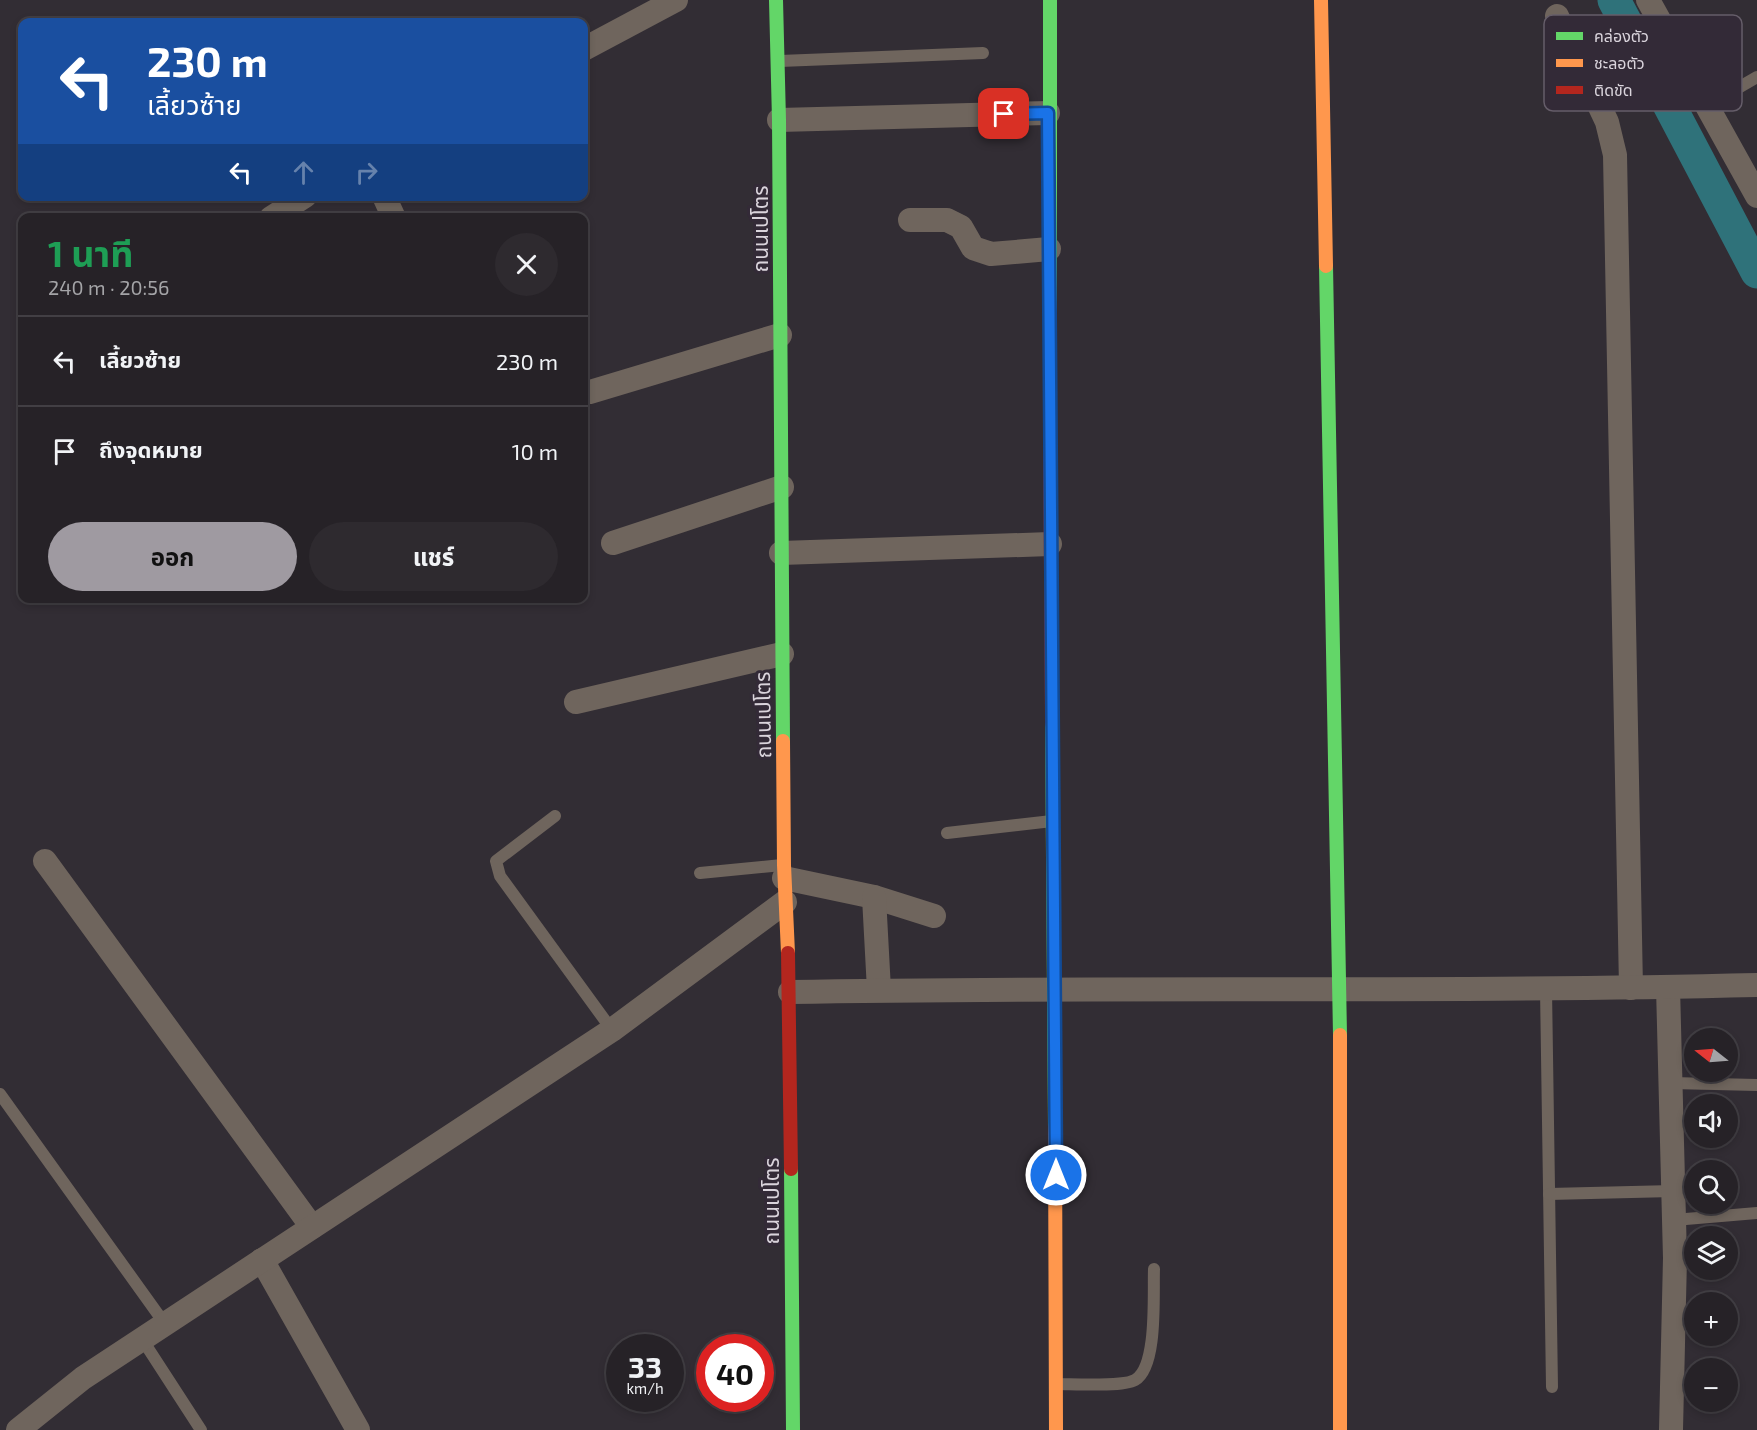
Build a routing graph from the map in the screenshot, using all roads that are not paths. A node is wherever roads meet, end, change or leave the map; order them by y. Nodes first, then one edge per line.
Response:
1 (676, 0) edge
2 (776, 0) edge
3 (1050, 0) edge
4 (1321, 0) edge
5 (1648, 0) edge
6 (1656, 15) edge
7 (588, 47) edge
8 (983, 53) dead end
9 (778, 61) junction
10 (1757, 77) edge
11 (1742, 86) edge
12 (1602, 111) edge
13 (1710, 111) edge
14 (1048, 113) junction
15 (779, 120) junction
16 (1757, 196) edge
17 (297, 201) edge
18 (279, 213) edge
19 (910, 219) dead end
20 (1049, 249) junction
21 (780, 335) junction
22 (590, 392) dead end
23 (782, 487) junction
24 (613, 543) dead end
25 (1050, 544) junction
26 (781, 553) junction
27 (782, 654) junction
28 (576, 702) dead end
29 (555, 816) dead end
30 (1053, 821) junction
31 (947, 833) dead end
32 (45, 861) dead end
33 (700, 873) dead end
34 (784, 882) junction
35 (874, 897) junction
36 (934, 916) dead end
37 (1757, 985) edge
38 (1668, 987) junction
39 (1340, 988) junction
40 (1631, 988) junction
41 (1054, 989) junction
42 (1546, 989) junction
43 (879, 990) junction
44 (790, 992) junction
45 (612, 1030) junction
46 (1671, 1083) junction
47 (1757, 1085) edge
48 (0, 1094) edge
49 (1673, 1191) junction
50 (1549, 1194) junction
51 (1757, 1213) edge
52 (1674, 1220) junction
53 (312, 1227) junction
54 (262, 1260) junction
55 (1154, 1269) dead end
56 (165, 1324) junction
57 (142, 1339) junction
58 (1056, 1384) junction
59 (1552, 1387) dead end
60 (20, 1429) edge
61 (201, 1430) edge
62 (358, 1430) edge
63 (793, 1430) edge
64 (1056, 1430) edge
65 (1340, 1430) edge
66 (1671, 1430) edge

1 - 7 street
2 - 9 street, ถนนเปโตร
3 - 14 street
4 - 39 street
5 - 6 street
8 - 9 lane
9 - 15 street, ถนนเปโตร
10 - 11 lane
12 - 40 street
13 - 16 street
14 - 15 street
14 - 20 street
15 - 21 street, ถนนเปโตร
17 - 18 street
19 - 20 street
20 - 25 street
21 - 22 street
21 - 23 street, ถนนเปโตร
23 - 24 street
23 - 26 street, ถนนเปโตร
25 - 26 street
25 - 30 street
26 - 27 street, ถนนเปโตร
27 - 28 street
27 - 34 street, ถนนเปโตร
29 - 45 lane
30 - 31 lane
30 - 41 street
32 - 53 street
33 - 34 lane
34 - 35 street
34 - 44 street, ถนนเปโตร
34 - 45 street
35 - 36 street
35 - 43 street
37 - 38 street
38 - 40 street
38 - 46 street
39 - 41 street
39 - 42 street
39 - 65 street
40 - 42 street
41 - 43 street
41 - 58 street
42 - 50 lane
43 - 44 street
44 - 63 street, ถนนเปโตร
45 - 53 street
46 - 47 lane
46 - 49 street
48 - 56 lane
49 - 50 lane
49 - 52 street
50 - 59 lane
51 - 52 lane
52 - 66 street
53 - 54 street
54 - 56 street
54 - 62 street
55 - 58 lane
56 - 57 street
57 - 60 street
57 - 61 lane
58 - 64 street

